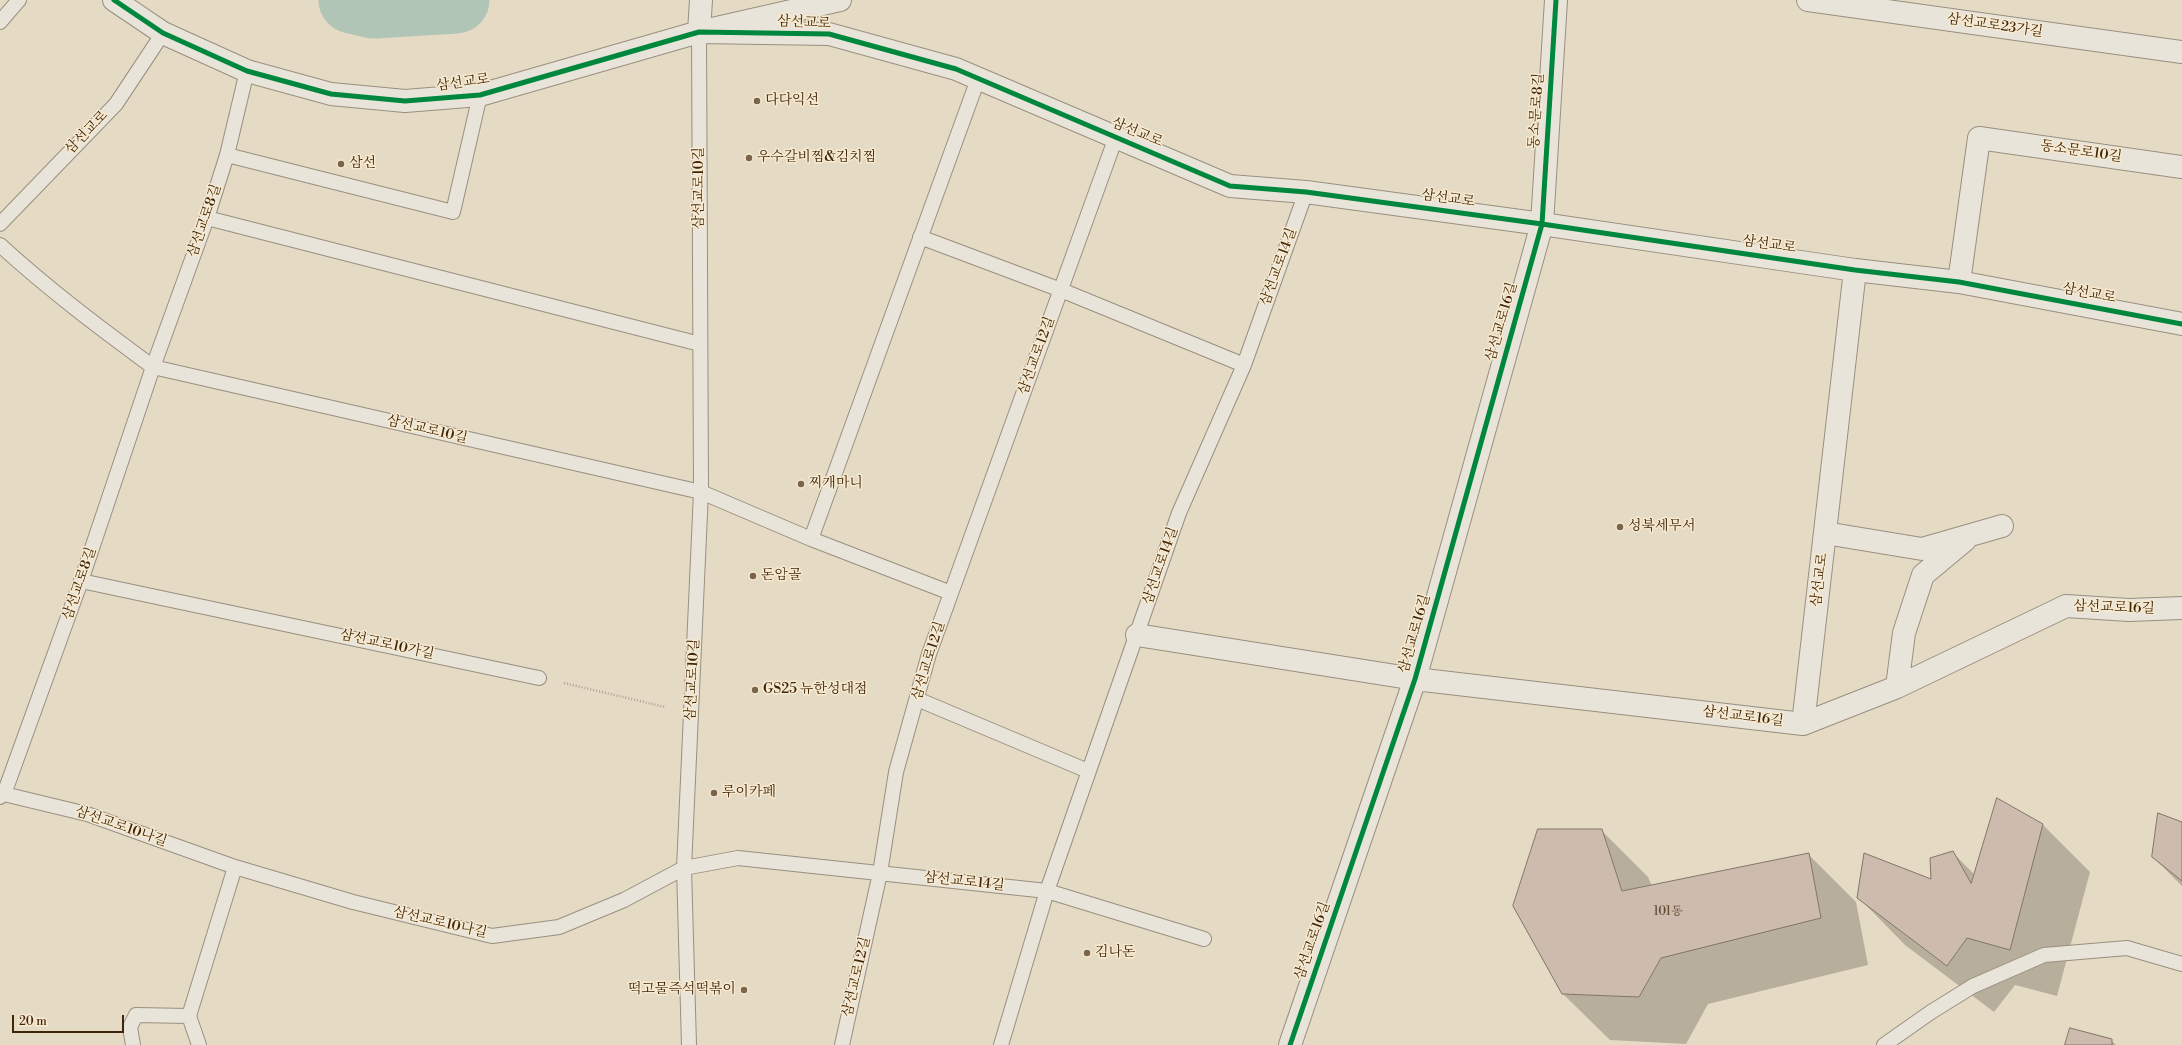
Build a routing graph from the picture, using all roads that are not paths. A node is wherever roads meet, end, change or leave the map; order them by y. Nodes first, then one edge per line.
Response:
1 (19, 0) edge
2 (114, 0) edge
3 (840, 0) edge
4 (1556, 0) edge
5 (1808, 0) edge
6 (701, 3) edge
7 (0, 22) edge
8 (699, 32) junction
9 (163, 33) junction
10 (2182, 52) edge
11 (247, 71) junction
12 (978, 79) junction
13 (480, 96) junction
14 (1116, 137) junction
15 (227, 155) junction
16 (2182, 166) edge
17 (1306, 192) junction
18 (207, 218) junction
19 (0, 224) edge
20 (1542, 224) junction
21 (920, 237) junction
22 (0, 245) edge
23 (1856, 270) junction
24 (1959, 282) junction
25 (1061, 290) junction
26 (2182, 324) edge
27 (700, 344) junction
28 (1244, 365) junction
29 (153, 367) junction
30 (701, 492) junction
31 (2002, 526) dead end
32 (1826, 533) junction
33 (1970, 536) junction
34 (811, 539) junction
35 (81, 581) junction
36 (951, 593) junction
37 (2182, 608) edge
38 (1137, 635) junction
39 (538, 678) road end
40 (1415, 679) junction
41 (1897, 687) junction
42 (917, 699) junction
43 (1803, 724) junction
44 (1088, 771) junction
45 (1, 795) edge
46 (235, 867) junction
47 (684, 868) junction
48 (880, 873) junction
49 (1047, 890) junction
50 (1204, 939) dead end
51 (2182, 964) edge
52 (189, 1016) junction
53 (133, 1045) edge
54 (199, 1045) edge
55 (688, 1045) edge
56 (842, 1045) edge
57 (1001, 1045) edge
58 (1290, 1045) edge
59 (1884, 1045) edge

1 - 7 lane
2 - 9 street, 삼선교로
3 - 8 street
4 - 20 street, 동소문로8길
5 - 10 street, 삼선교로23가길
6 - 8 street
8 - 12 street, 삼선교로
8 - 13 street, 삼선교로
8 - 27 lane, 삼선교로10길
9 - 11 street, 삼선교로
9 - 19 lane, 삼선교로
11 - 13 street, 삼선교로
11 - 15 lane, 삼선교로8길
12 - 14 street, 삼선교로
12 - 21 lane
13 - 15 lane, 삼선교로
14 - 17 street, 삼선교로
14 - 25 lane, 삼선교로12길
15 - 18 lane, 삼선교로8길
16 - 24 street, 동소문로10길
17 - 20 street, 삼선교로
17 - 28 lane, 삼선교로14길
18 - 27 lane
18 - 29 lane, 삼선교로8길
20 - 23 street, 삼선교로
20 - 40 street, 삼선교로16길
21 - 25 lane
21 - 34 lane
22 - 29 lane
23 - 24 street, 삼선교로
23 - 32 street, 삼선교로
24 - 26 street, 삼선교로
25 - 28 lane
25 - 36 lane, 삼선교로12길
27 - 30 lane, 삼선교로10길
28 - 38 lane, 삼선교로14길
29 - 30 lane, 삼선교로10길
29 - 35 lane, 삼선교로8길
30 - 34 lane, 삼선교로10길
30 - 47 lane, 삼선교로10길
31 - 33 street
32 - 33 street
32 - 43 street, 삼선교로
33 - 41 street
34 - 36 lane, 삼선교로10길
35 - 39 lane, 삼선교로10가길
35 - 45 lane, 삼선교로8길
36 - 42 lane, 삼선교로12길
37 - 41 street, 삼선교로16길
38 - 40 street, 삼선교로16길
38 - 44 lane, 삼선교로14길
40 - 43 street, 삼선교로16길
40 - 58 street, 삼선교로16길
41 - 43 street, 삼선교로16길
42 - 44 lane
42 - 48 lane, 삼선교로12길
44 - 49 lane, 삼선교로14길
45 - 46 lane, 삼선교로10나길
46 - 47 lane, 삼선교로10나길
46 - 52 lane
47 - 48 lane
47 - 55 lane, 삼선교로10길
48 - 49 lane, 삼선교로14길
48 - 56 lane, 삼선교로12길
49 - 50 lane
49 - 57 lane, 삼선교로14길
51 - 59 lane
52 - 53 lane
52 - 54 lane

